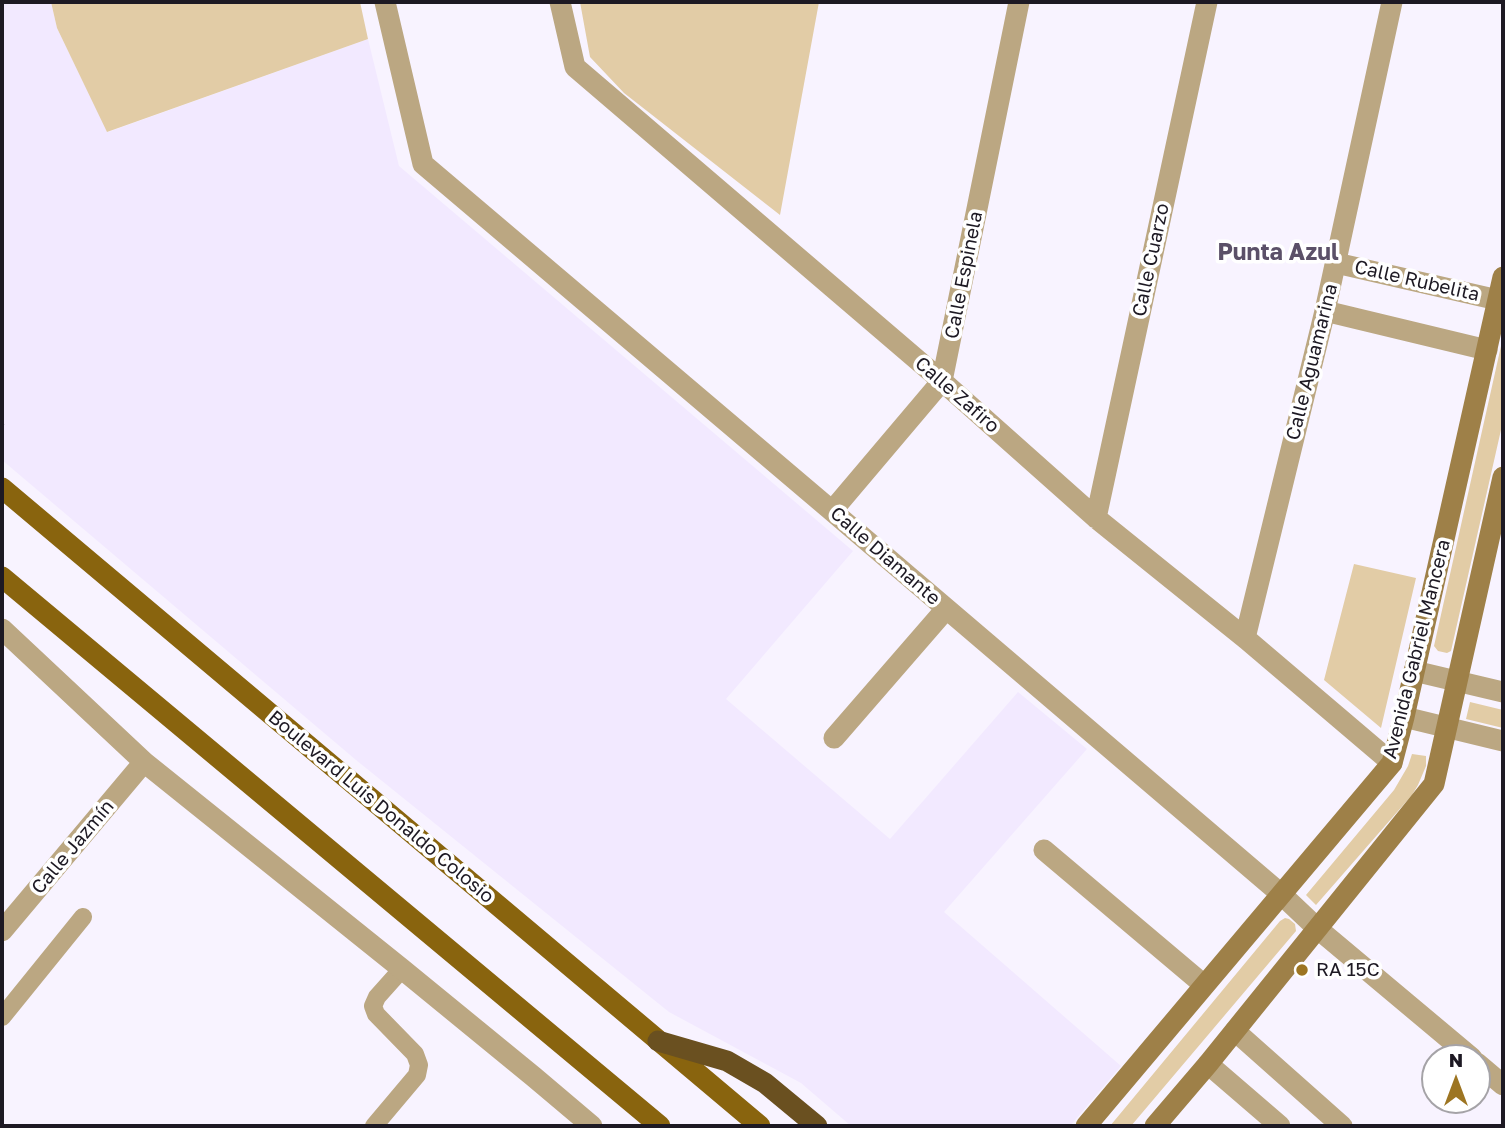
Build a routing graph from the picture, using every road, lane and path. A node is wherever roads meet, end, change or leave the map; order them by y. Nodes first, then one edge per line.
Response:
1 (385, 2) edge
2 (560, 2) edge
3 (1019, 2) edge
4 (1207, 2) edge
5 (1391, 2) edge
6 (1336, 263) junction
7 (1503, 277) edge
8 (1498, 300) junction
9 (1325, 311) junction
10 (1486, 350) junction
11 (942, 381) junction
12 (1503, 477) edge
13 (2, 488) edge
14 (832, 511) junction
15 (1096, 518) junction
16 (2, 577) edge
17 (947, 609) junction
18 (2, 629) edge
19 (1245, 638) junction
20 (1414, 671) junction
21 (1458, 681) junction
22 (1503, 692) edge
23 (1404, 717) junction
24 (1448, 727) junction
25 (834, 738) dead end
26 (1503, 741) edge
27 (145, 762) junction
28 (1392, 763) junction
29 (1044, 850) dead end
30 (1281, 894) junction
31 (83, 917) dead end
32 (1318, 929) junction
33 (2, 931) edge
34 (402, 970) junction
35 (1204, 985) junction
36 (2, 1017) edge
37 (1235, 1031) junction
38 (658, 1041) junction
39 (1455, 1044) edge
40 (1208, 1064) junction
41 (579, 1122) edge
42 (374, 1126) edge
43 (660, 1126) edge
44 (760, 1126) edge
45 (817, 1126) edge
46 (1086, 1126) edge
47 (1155, 1126) edge
48 (1280, 1126) edge
49 (1342, 1126) edge

1 - 14 street, Calle Diamante
2 - 11 street, Calle Zafiro
3 - 11 street, Calle Espinela
4 - 15 street, Calle Cuarzo
5 - 6 street, Calle Aguamarina
6 - 8 street, Calle Rubelita
6 - 9 street, Calle Aguamarina
7 - 8 street, Avenida Gabriel Mancera
8 - 10 street, Avenida Gabriel Mancera
9 - 10 street
9 - 19 street, Calle Aguamarina
10 - 20 street, Avenida Gabriel Mancera
11 - 14 street, Calle Espinela
11 - 15 street, Calle Zafiro
12 - 21 street
13 - 38 main road, Boulevard Luis Donaldo Colosio
14 - 17 street, Calle Diamante
15 - 19 street, Calle Zafiro
16 - 43 main road
17 - 25 street
17 - 30 street, Calle Diamante
18 - 27 street
19 - 28 street, Calle Zafiro
20 - 21 street
20 - 23 street, Avenida Gabriel Mancera
21 - 22 street
21 - 24 street
23 - 24 street
23 - 28 street, Avenida Gabriel Mancera
24 - 26 street
24 - 32 street
27 - 33 street, Calle Jazmín
27 - 34 street
28 - 30 street, Avenida Gabriel Mancera
29 - 35 street
30 - 32 street, Calle Diamante
30 - 35 street, Avenida Gabriel Mancera
31 - 36 lane
32 - 37 street
32 - 39 street, Calle Diamante
34 - 41 street
34 - 42 lane
35 - 46 street, Avenida Gabriel Mancera
37 - 40 street
37 - 49 street
38 - 44 main road, Boulevard Luis Donaldo Colosio
38 - 45 highway
40 - 47 street
40 - 48 street

